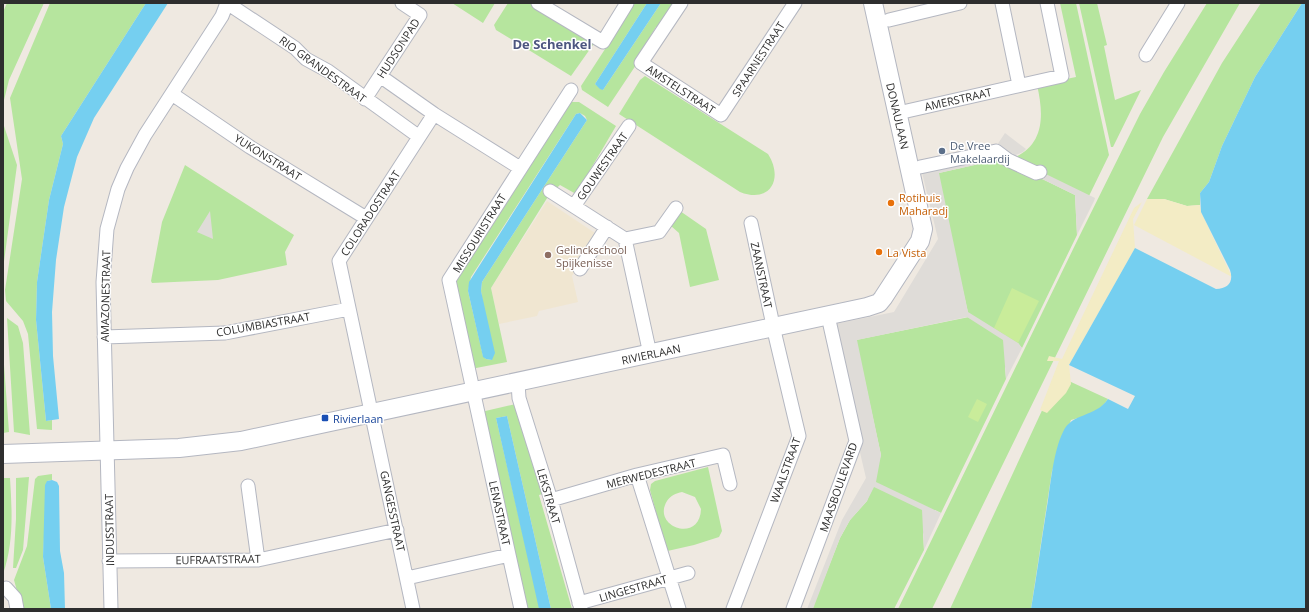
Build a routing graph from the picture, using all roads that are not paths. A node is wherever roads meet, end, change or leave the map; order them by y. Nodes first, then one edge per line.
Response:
1 (227, 3) edge
2 (402, 3) edge
3 (538, 3) edge
4 (627, 3) edge
5 (681, 3) edge
6 (795, 3) edge
7 (873, 3) edge
8 (960, 3) edge
9 (1002, 3) edge
10 (1047, 3) edge
11 (1178, 3) edge
12 (889, 20) dead end
13 (1146, 55) dead end
14 (380, 76) junction
15 (1019, 86) junction
16 (571, 90) dead end
17 (172, 94) junction
18 (365, 99) junction
19 (898, 112) junction
20 (434, 114) junction
21 (721, 115) joint
22 (629, 126) dead end
23 (418, 136) junction
24 (920, 167) dead end
25 (520, 168) junction
26 (1040, 172) dead end
27 (550, 191) dead end
28 (574, 206) junction
29 (676, 208) dead end
30 (366, 218) junction
31 (751, 223) dead end
32 (607, 227) junction
33 (923, 229) joint
34 (625, 239) junction
35 (580, 269) dead end
36 (349, 309) junction
37 (828, 316) junction
38 (773, 328) junction
39 (104, 337) junction
40 (650, 354) junction
41 (518, 382) junction
42 (473, 392) junction
43 (372, 414) junction
44 (108, 452) junction
45 (3, 454) edge
46 (637, 475) junction
47 (730, 484) dead end
48 (248, 486) dead end
49 (551, 500) junction
50 (397, 530) junction
51 (509, 555) junction
52 (258, 560) junction
53 (109, 561) junction
54 (688, 572) dead end
55 (407, 578) junction
56 (669, 578) junction
57 (6, 588) dead end
58 (580, 606) edge
59 (17, 609) edge
60 (111, 609) edge
61 (414, 609) edge
62 (521, 609) edge
63 (679, 609) edge
64 (733, 609) edge
65 (793, 609) edge

1 - 17 street, AMAZONESTRAAT
1 - 18 street, RIO GRANDESTRAAT
2 - 14 street, HUDSONPAD
3 - 4 street
5 - 21 street, AMSTELSTRAAT
6 - 21 street, SPAARNESTRAAT
7 - 19 street, DONAULAAN
8 - 12 street
9 - 15 street
10 - 15 street, AMERSTRAAT
11 - 13 street
14 - 18 street, HUDSONPAD
14 - 20 street
15 - 19 street, AMERSTRAAT
16 - 25 street, MISSOURISTRAAT
17 - 30 street, YUKONSTRAAT
17 - 39 street, AMAZONESTRAAT
18 - 23 street, RIO GRANDESTRAAT
19 - 33 street, DONAULAAN
20 - 23 street, COLORADOSTRAAT
20 - 25 street
22 - 28 street, GOUWESTRAAT
23 - 30 street, COLORADOSTRAAT
24 - 26 street
25 - 42 street, MISSOURISTRAAT
27 - 28 street, GOUWESTRAAT
28 - 32 street, GOUWESTRAAT
29 - 34 street
30 - 36 street, COLORADOSTRAAT
31 - 38 street, ZAANSTRAAT
32 - 34 street, GOUWESTRAAT
32 - 35 street
33 - 37 street, RIVIERLAAN
34 - 40 street
36 - 39 street, COLUMBIASTRAAT
36 - 43 street, COLORADOSTRAAT
37 - 38 street, RIVIERLAAN
37 - 65 street, MAASBOULEVARD
38 - 40 street, RIVIERLAAN
38 - 64 street, WAALSTRAAT
39 - 44 street, AMAZONESTRAAT
40 - 41 street, RIVIERLAAN
41 - 42 street, RIVIERLAAN
41 - 49 street, LEKSTRAAT
42 - 43 street, RIVIERLAAN
42 - 51 street, LENASTRAAT
43 - 44 street, RIVIERLAAN
43 - 50 street, GANGESSTRAAT
44 - 45 street, RIVIERLAAN
44 - 53 street, INDUSSTRAAT
46 - 47 street, MERWEDESTRAAT
46 - 49 street, MERWEDESTRAAT
46 - 56 street
48 - 52 street
49 - 58 street, LEKSTRAAT
50 - 52 street, EUFRAATSTRAAT
50 - 55 street, GANGESSTRAAT
51 - 55 street, LENASTRAAT
51 - 62 street
52 - 53 street, EUFRAATSTRAAT
53 - 60 street, INDUSSTRAAT
54 - 56 street, LINGESTRAAT
55 - 61 street, GANGESSTRAAT
56 - 58 street, LINGESTRAAT
56 - 63 street
57 - 59 street

